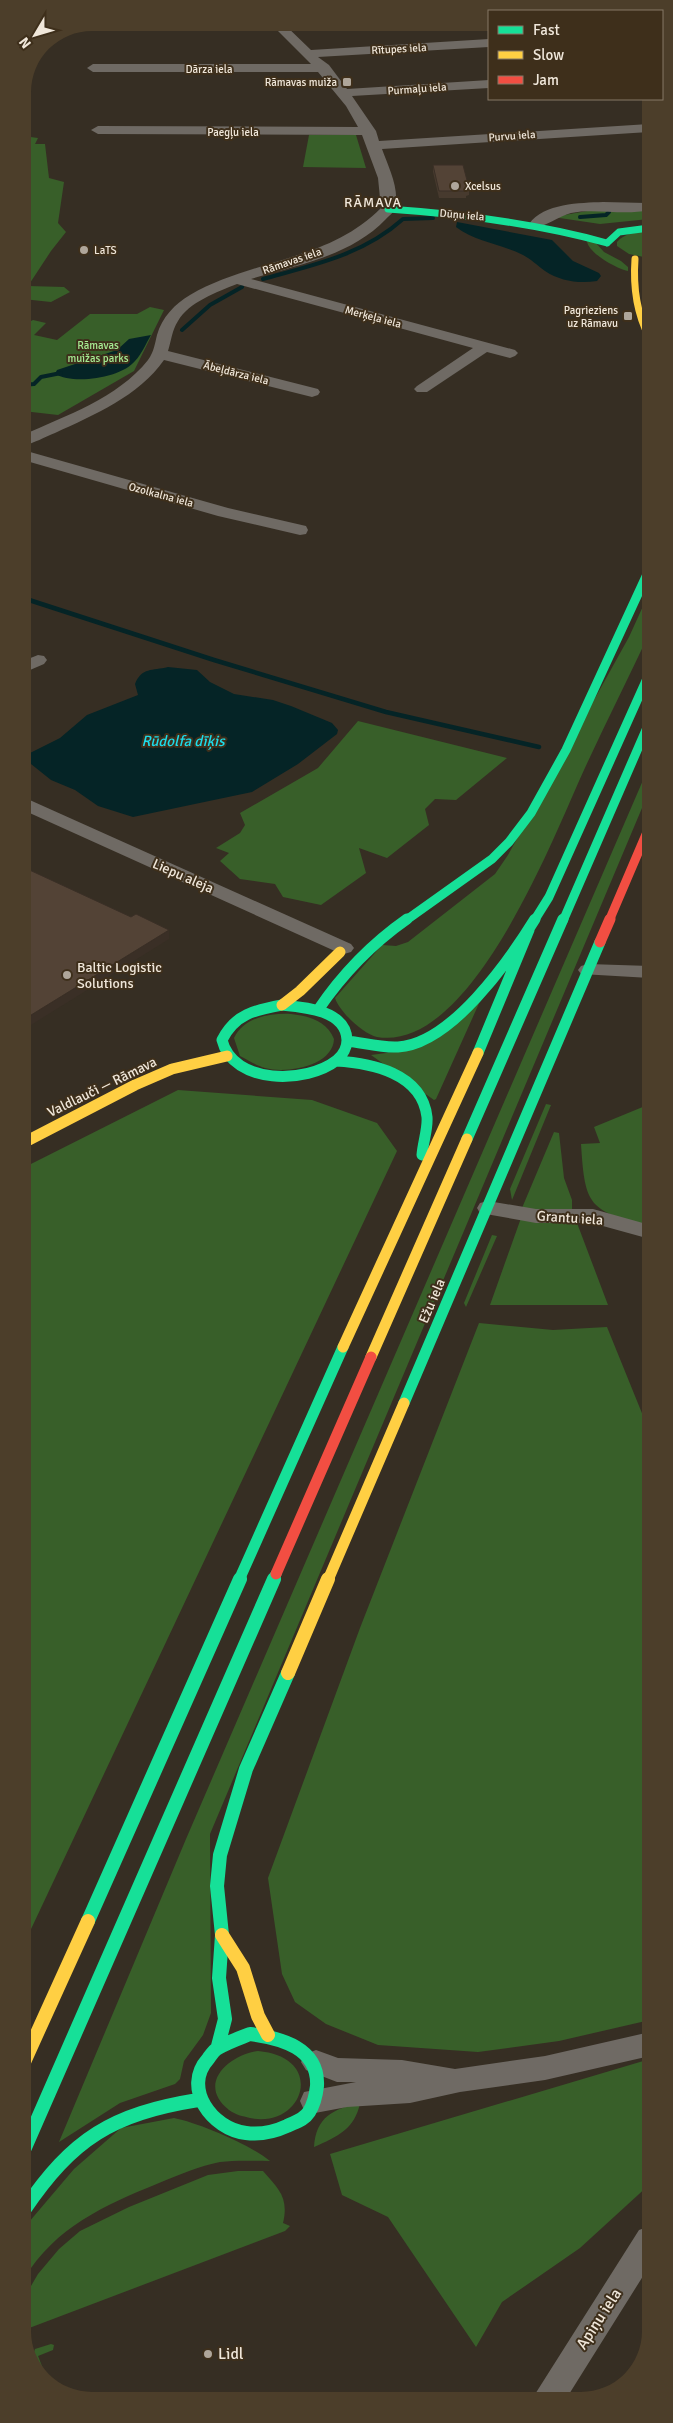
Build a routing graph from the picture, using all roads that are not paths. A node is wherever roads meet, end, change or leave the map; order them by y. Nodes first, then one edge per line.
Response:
1 (285, 31) edge
2 (488, 43) edge
3 (309, 54) junction
4 (94, 68) dead end
5 (324, 68) junction
6 (488, 84) edge
7 (344, 93) junction
8 (642, 128) edge
9 (98, 130) dead end
10 (369, 132) junction
11 (376, 145) junction
12 (642, 207) edge
13 (388, 209) junction
14 (540, 225) junction
15 (642, 229) edge
16 (619, 232) junction
17 (607, 243) junction
18 (624, 256) junction
19 (642, 260) edge
20 (237, 280) junction
21 (642, 322) edge
22 (484, 347) junction
23 (510, 353) dead end
24 (160, 354) junction
25 (422, 389) dead end
26 (312, 392) dead end
27 (31, 437) edge
28 (31, 457) edge
29 (300, 530) dead end
30 (642, 585) edge
31 (642, 692) edge
32 (642, 741) edge
33 (539, 798) junction
34 (31, 807) edge
35 (501, 831) dead end
36 (642, 844) edge
37 (448, 876) dead end
38 (381, 923) dead end
39 (529, 930) junction
40 (348, 946) joint
41 (588, 970) junction
42 (642, 972) edge
43 (282, 1005) junction
44 (318, 1010) junction
45 (348, 1041) junction
46 (226, 1056) junction
47 (336, 1061) junction
48 (31, 1140) edge
49 (418, 1184) junction
50 (488, 1208) junction
51 (642, 1230) edge
52 (222, 1935) junction
53 (268, 2035) junction
54 (31, 2046) edge
55 (218, 2046) junction
56 (642, 2046) edge
57 (316, 2062) junction
58 (460, 2080) junction
59 (198, 2100) junction
60 (315, 2101) junction
61 (31, 2134) edge
62 (31, 2201) edge
63 (642, 2252) edge
64 (552, 2392) edge

1 - 3 street
2 - 3 street, Rītupes iela
3 - 5 street
4 - 5 street, Dārza iela
5 - 7 street
6 - 7 street, Purmaļu iela
7 - 10 street
8 - 11 street, Purvu iela
9 - 10 street, Paegļu iela
10 - 11 street
11 - 13 street
12 - 14 street
13 - 14 main road, Dūņu iela
13 - 20 street, Rāmavas iela
14 - 16 main road, Dūņu iela
14 - 17 main road, Dūņu iela
15 - 16 main road, Dūņu iela
16 - 17 main road
17 - 18 main road
18 - 19 main road
18 - 21 main road
20 - 22 street, Merķeļa iela
20 - 24 street, Rāmavas iela
22 - 23 street, Merķeļa iela
22 - 25 street
24 - 26 street, Ābeļdārza iela
24 - 27 street, Rāmavas iela
28 - 29 street, Ozolkalna iela
30 - 33 main road
31 - 39 main road
32 - 61 main road
33 - 35 main road
33 - 44 main road
34 - 40 street, Liepu aleja
36 - 41 main road, Ežu iela
37 - 38 main road
39 - 45 main road
39 - 49 main road
40 - 43 main road
41 - 42 street
41 - 50 main road, Ežu iela
43 - 44 main road
43 - 46 main road
44 - 45 main road
45 - 47 main road
46 - 47 main road
46 - 48 main road, Valdlauči — Rāmava
47 - 49 main road
49 - 54 main road
50 - 51 street, Grantu iela
50 - 52 main road, Ežu iela
52 - 53 main road
52 - 55 main road, Ežu iela
53 - 55 main road
53 - 57 main road
55 - 59 main road
56 - 58 street
57 - 58 street
57 - 60 main road
58 - 60 street
59 - 60 main road
59 - 62 main road
63 - 64 street, Apiņu iela

